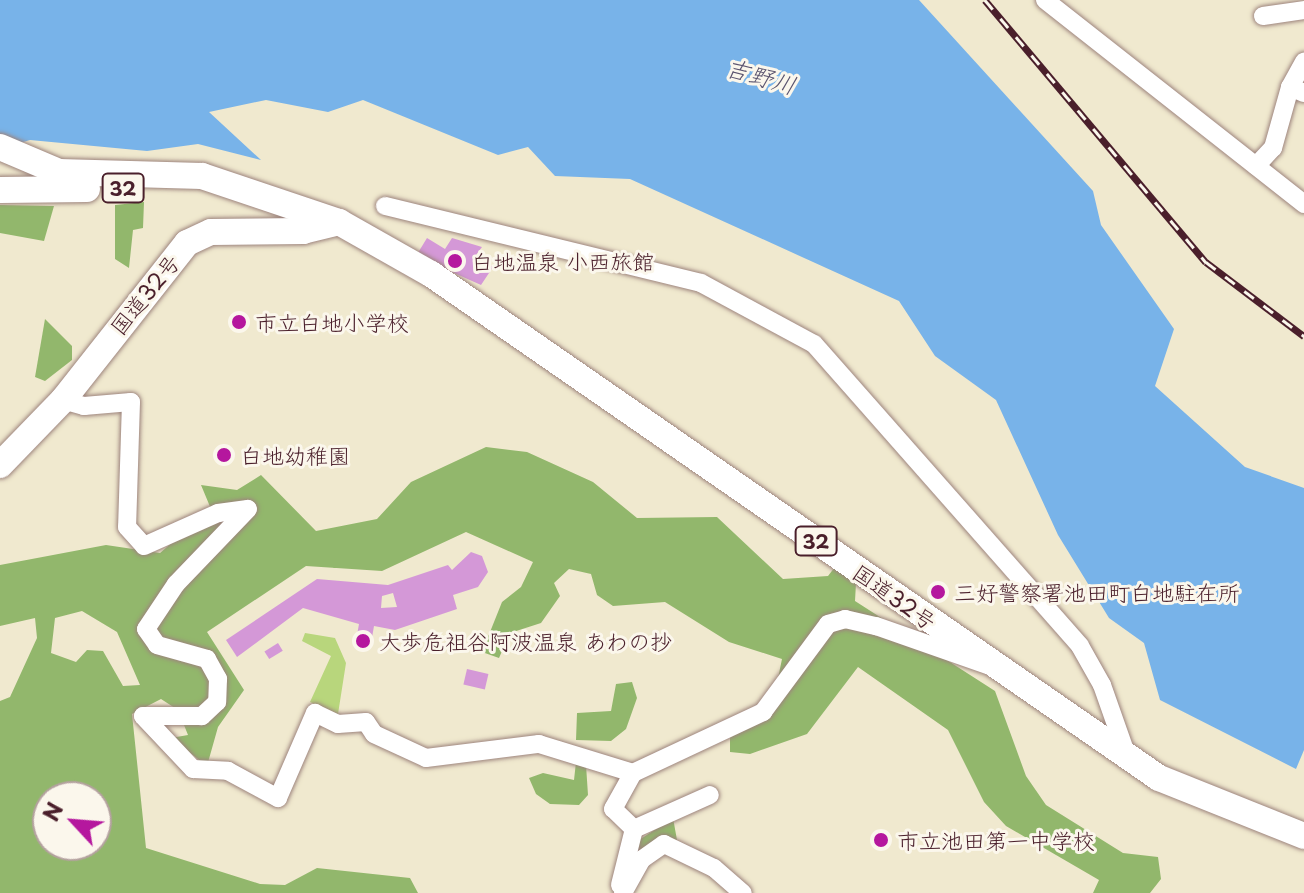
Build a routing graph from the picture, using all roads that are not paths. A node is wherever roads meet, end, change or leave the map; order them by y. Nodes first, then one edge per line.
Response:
1 (1045, 0) edge
2 (1304, 10) edge
3 (1263, 16) dead end
4 (1304, 62) edge
5 (1297, 90) edge
6 (0, 147) edge
7 (1256, 166) junction
8 (0, 190) edge
9 (246, 191) junction
10 (1304, 204) edge
11 (385, 206) dead end
12 (339, 222) junction
13 (63, 400) junction
14 (0, 465) edge
15 (999, 668) junction
16 (1127, 756) junction
17 (633, 773) junction
18 (710, 795) dead end
19 (634, 829) junction
20 (1304, 836) edge
21 (622, 893) edge
22 (743, 893) edge

1 - 7 street
2 - 3 street
4 - 5 street
5 - 7 street
6 - 9 highway, 国道32号 / 32
7 - 10 street
8 - 9 highway, 国道32号 / 32
9 - 12 highway, 国道32号 / 32
11 - 16 street
12 - 13 highway, 国道32号
12 - 15 highway, 国道32号 / 32
13 - 14 highway, 国道32号
13 - 17 street
15 - 16 highway, 国道32号 / 32
15 - 17 street
16 - 20 highway, 国道32号 / 32
17 - 19 street
18 - 19 street
19 - 21 street
21 - 22 street

